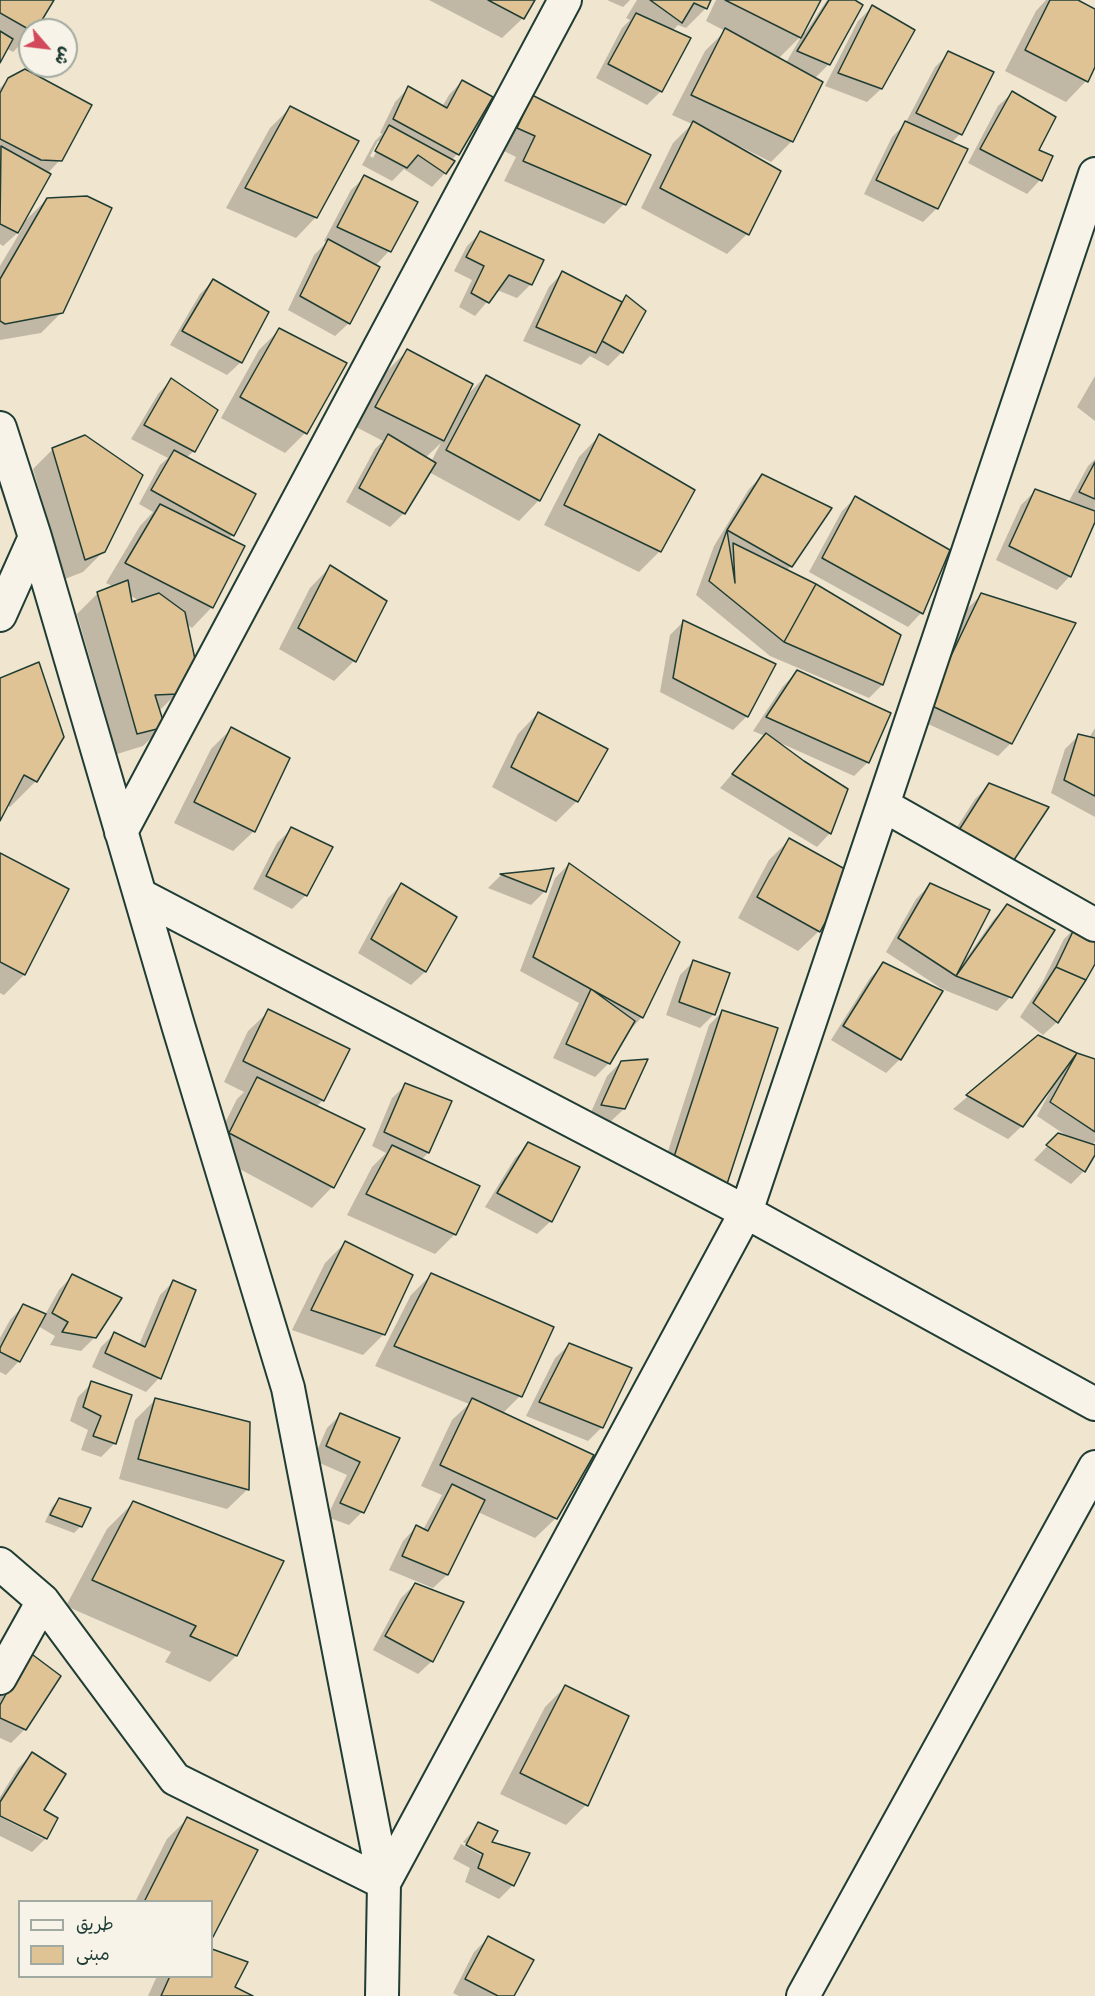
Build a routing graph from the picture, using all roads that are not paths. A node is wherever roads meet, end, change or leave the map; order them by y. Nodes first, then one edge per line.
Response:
1 (565, 0) edge
2 (1095, 174) edge
3 (0, 428) edge
4 (35, 537) junction
5 (0, 615) edge
6 (883, 805) junction
7 (122, 832) junction
8 (140, 895) junction
9 (1095, 925) edge
10 (746, 1212) junction
11 (1092, 1396) edge
12 (1095, 1467) edge
13 (0, 1564) edge
14 (43, 1601) junction
15 (0, 1678) edge
16 (384, 1882) junction
17 (382, 1996) edge
18 (803, 1996) edge

1 - 7 street
2 - 6 street
3 - 4 street
4 - 5 street
4 - 7 street
6 - 9 street
6 - 10 street
7 - 8 street
8 - 10 street
8 - 16 street
10 - 11 street
10 - 16 street
12 - 18 street
13 - 14 street
14 - 15 street
14 - 16 street
16 - 17 street

